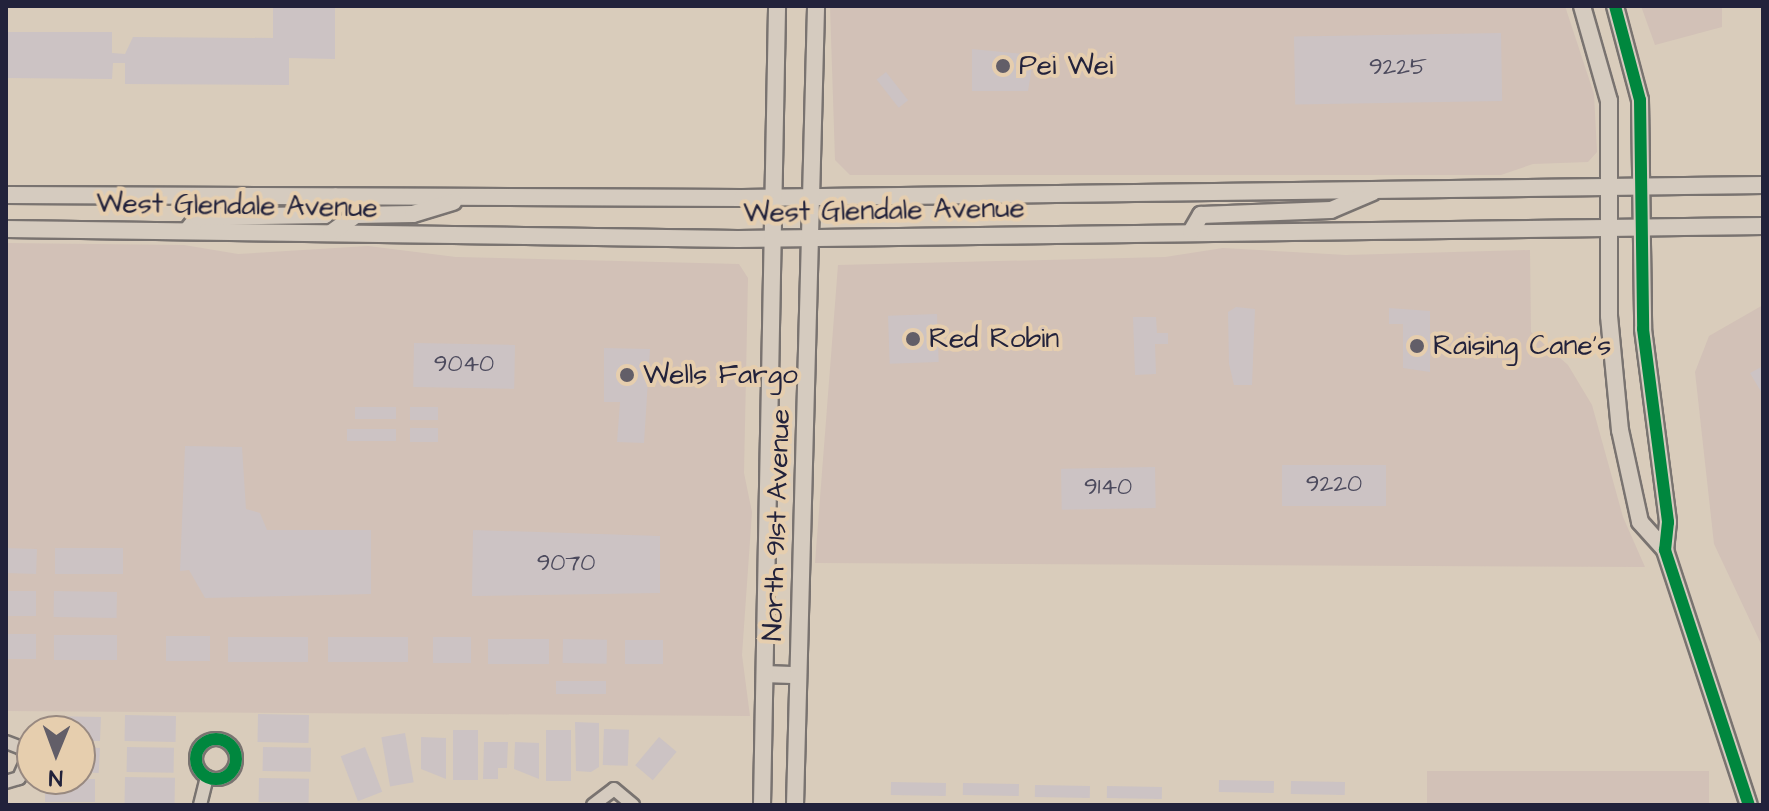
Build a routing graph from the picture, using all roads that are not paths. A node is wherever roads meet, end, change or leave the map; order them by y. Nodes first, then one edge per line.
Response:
1 (777, 6) edge
2 (816, 6) edge
3 (1582, 6) edge
4 (1615, 6) edge
5 (1763, 185) edge
6 (1612, 187) junction
7 (1641, 187) junction
8 (1378, 190) junction
9 (6, 195) edge
10 (814, 196) junction
11 (335, 197) junction
12 (471, 197) junction
13 (770, 197) junction
14 (1763, 226) edge
15 (1609, 227) junction
16 (1641, 227) junction
17 (6, 229) edge
18 (187, 231) junction
19 (1191, 232) junction
20 (331, 233) junction
21 (769, 238) junction
22 (812, 238) junction
23 (1665, 550) junction
24 (765, 674) junction
25 (798, 675) junction
26 (6, 742) edge
27 (207, 777) dead end
28 (6, 782) edge
29 (200, 805) edge
30 (593, 805) edge
31 (633, 805) edge
32 (762, 805) edge
33 (795, 805) edge
34 (1749, 805) edge

1 - 13 main road, North 91st Avenue
2 - 10 main road, North 91st Avenue
3 - 6 main road
4 - 7 main road
5 - 7 main road, West Glendale Avenue
6 - 7 main road, West Glendale Avenue
6 - 8 main road, West Glendale Avenue
6 - 15 main road
7 - 16 main road
8 - 10 main road, West Glendale Avenue
8 - 19 main road
9 - 11 main road, West Glendale Avenue
10 - 13 main road, West Glendale Avenue
10 - 22 main road, North 91st Avenue
11 - 12 main road, West Glendale Avenue
11 - 18 main road
12 - 13 main road, West Glendale Avenue
12 - 20 main road
13 - 21 main road, North 91st Avenue
14 - 16 main road, West Glendale Avenue
15 - 16 main road, West Glendale Avenue
15 - 19 main road, West Glendale Avenue
15 - 23 main road
16 - 23 main road
17 - 18 main road, West Glendale Avenue
18 - 20 main road, West Glendale Avenue
19 - 22 main road, West Glendale Avenue
20 - 21 main road, West Glendale Avenue
21 - 22 main road, West Glendale Avenue
21 - 24 main road, North 91st Avenue
22 - 25 main road, North 91st Avenue
23 - 34 main road
24 - 25 main road
24 - 32 main road, North 91st Avenue
25 - 33 main road, North 91st Avenue
26 - 28 street
27 - 29 street
30 - 31 street

